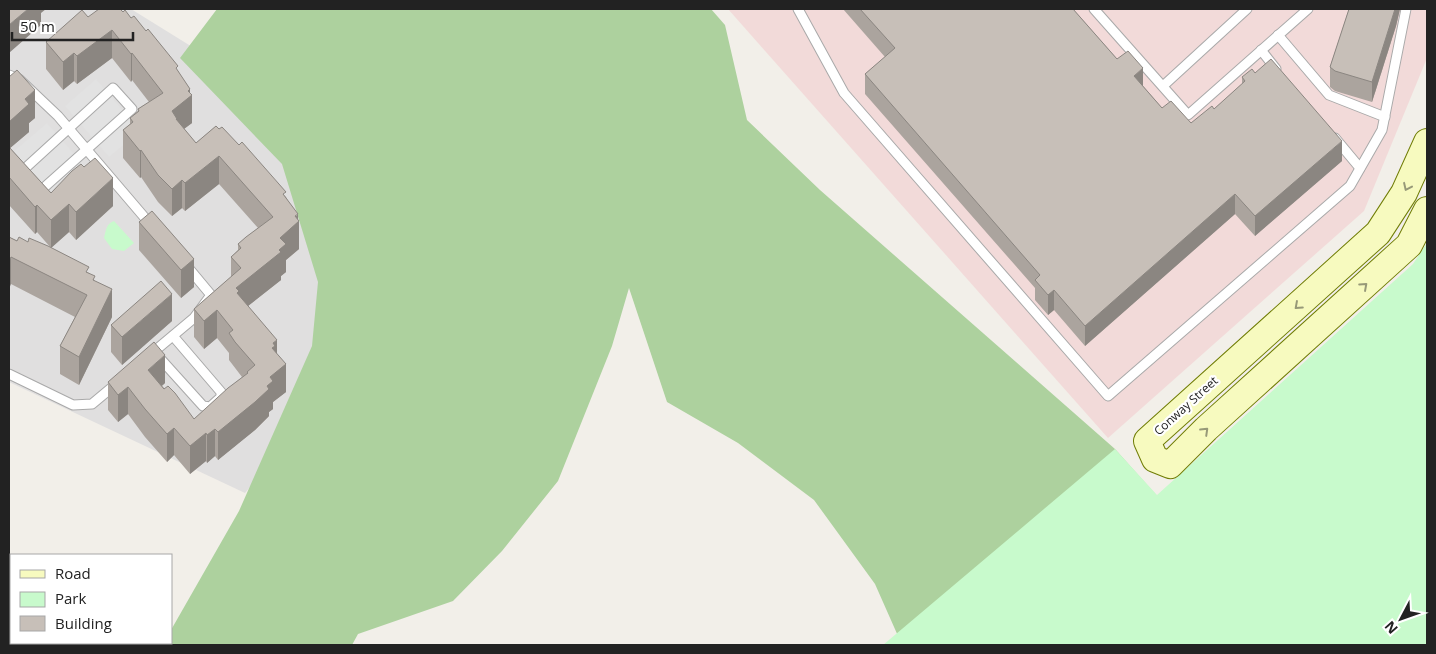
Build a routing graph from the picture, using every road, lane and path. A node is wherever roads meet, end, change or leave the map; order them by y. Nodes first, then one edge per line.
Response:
1 (798, 9) edge
2 (1094, 9) edge
3 (1247, 9) edge
4 (1308, 9) edge
5 (1406, 9) edge
6 (1278, 35) junction
7 (1261, 50) junction
8 (1280, 72) edge
9 (9, 75) edge
10 (1163, 86) junction
11 (1385, 117) junction
12 (69, 129) junction
13 (1329, 131) edge
14 (1427, 142) edge
15 (86, 149) junction
16 (1360, 168) junction
17 (1427, 210) edge
18 (160, 234) edge
19 (179, 257) edge
20 (173, 336) junction
21 (9, 374) edge
22 (126, 375) edge

1 - 16 lane
2 - 10 lane
3 - 10 lane
4 - 6 lane
5 - 11 lane
6 - 7 lane
6 - 11 lane
7 - 8 lane
7 - 10 lane
9 - 12 lane
11 - 16 lane
12 - 15 lane
12 - 15 lane
12 - 15 lane
13 - 16 lane
14 -> 17 street, Conway Street
15 - 18 lane
19 - 20 lane
20 - 20 lane
21 - 22 lane

